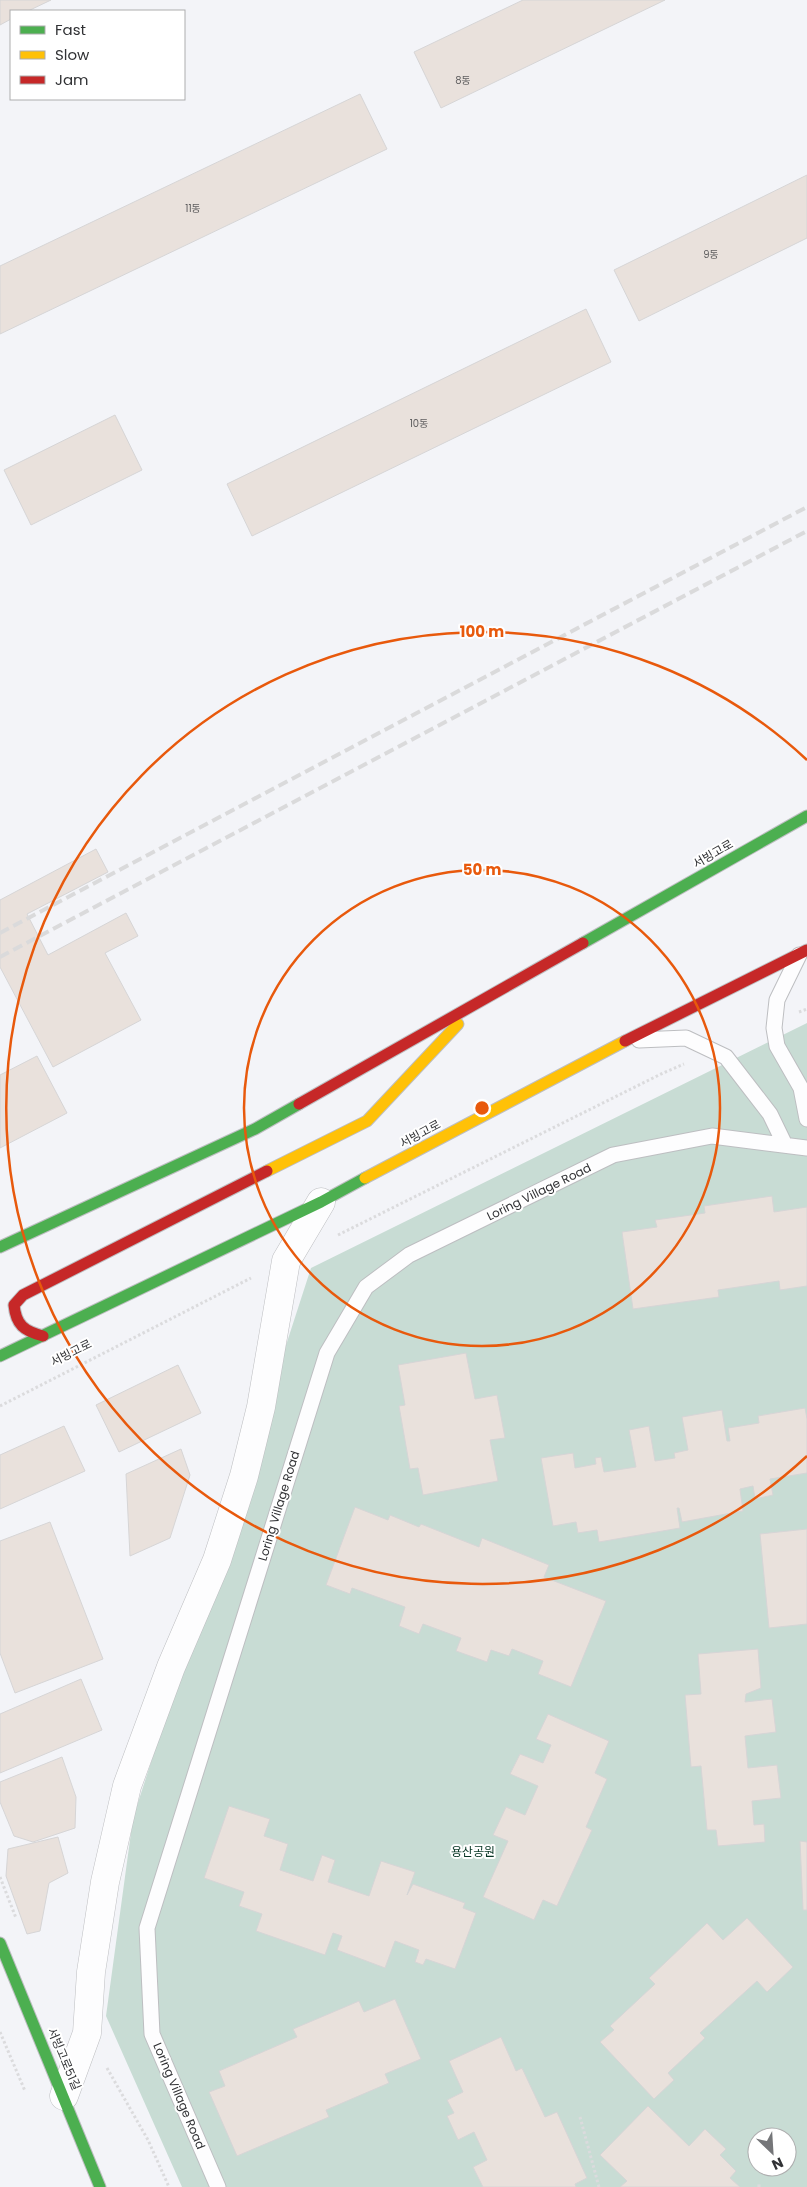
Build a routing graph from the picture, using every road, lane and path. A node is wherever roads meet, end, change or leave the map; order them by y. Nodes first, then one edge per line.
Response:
1 (807, 816) edge
2 (804, 952) edge
3 (476, 1005) junction
4 (625, 1041) junction
5 (686, 1063) dead end
6 (807, 1119) edge
7 (785, 1145) junction
8 (807, 1148) edge
9 (320, 1202) junction
10 (330, 1239) dead end
11 (0, 1247) edge
12 (286, 1262) junction
13 (43, 1336) junction
14 (0, 1356) edge
15 (0, 1406) edge
16 (0, 1943) edge
17 (105, 2064) dead end
18 (64, 2096) junction
19 (580, 2117) dead end
20 (100, 2187) edge
21 (169, 2187) edge
22 (218, 2187) edge
23 (599, 2187) edge

1 - 3 main road, 서빙고로
2 - 4 main road, 서빙고로
2 - 6 lane
3 - 11 main road, 서빙고로
3 - 13 main road, 서빙고로
4 - 7 lane
4 - 9 main road, 서빙고로
5 - 10 path
7 - 8 lane, Loring Village Road
7 - 22 lane, Loring Village Road
9 - 12 street
9 - 13 main road, 서빙고로
12 - 15 path, 서빙고로
12 - 18 street
13 - 14 main road, 서빙고로
16 - 18 main road, 서빙고로51길
17 - 21 path
18 - 20 main road, 서빙고로51길
19 - 23 path

